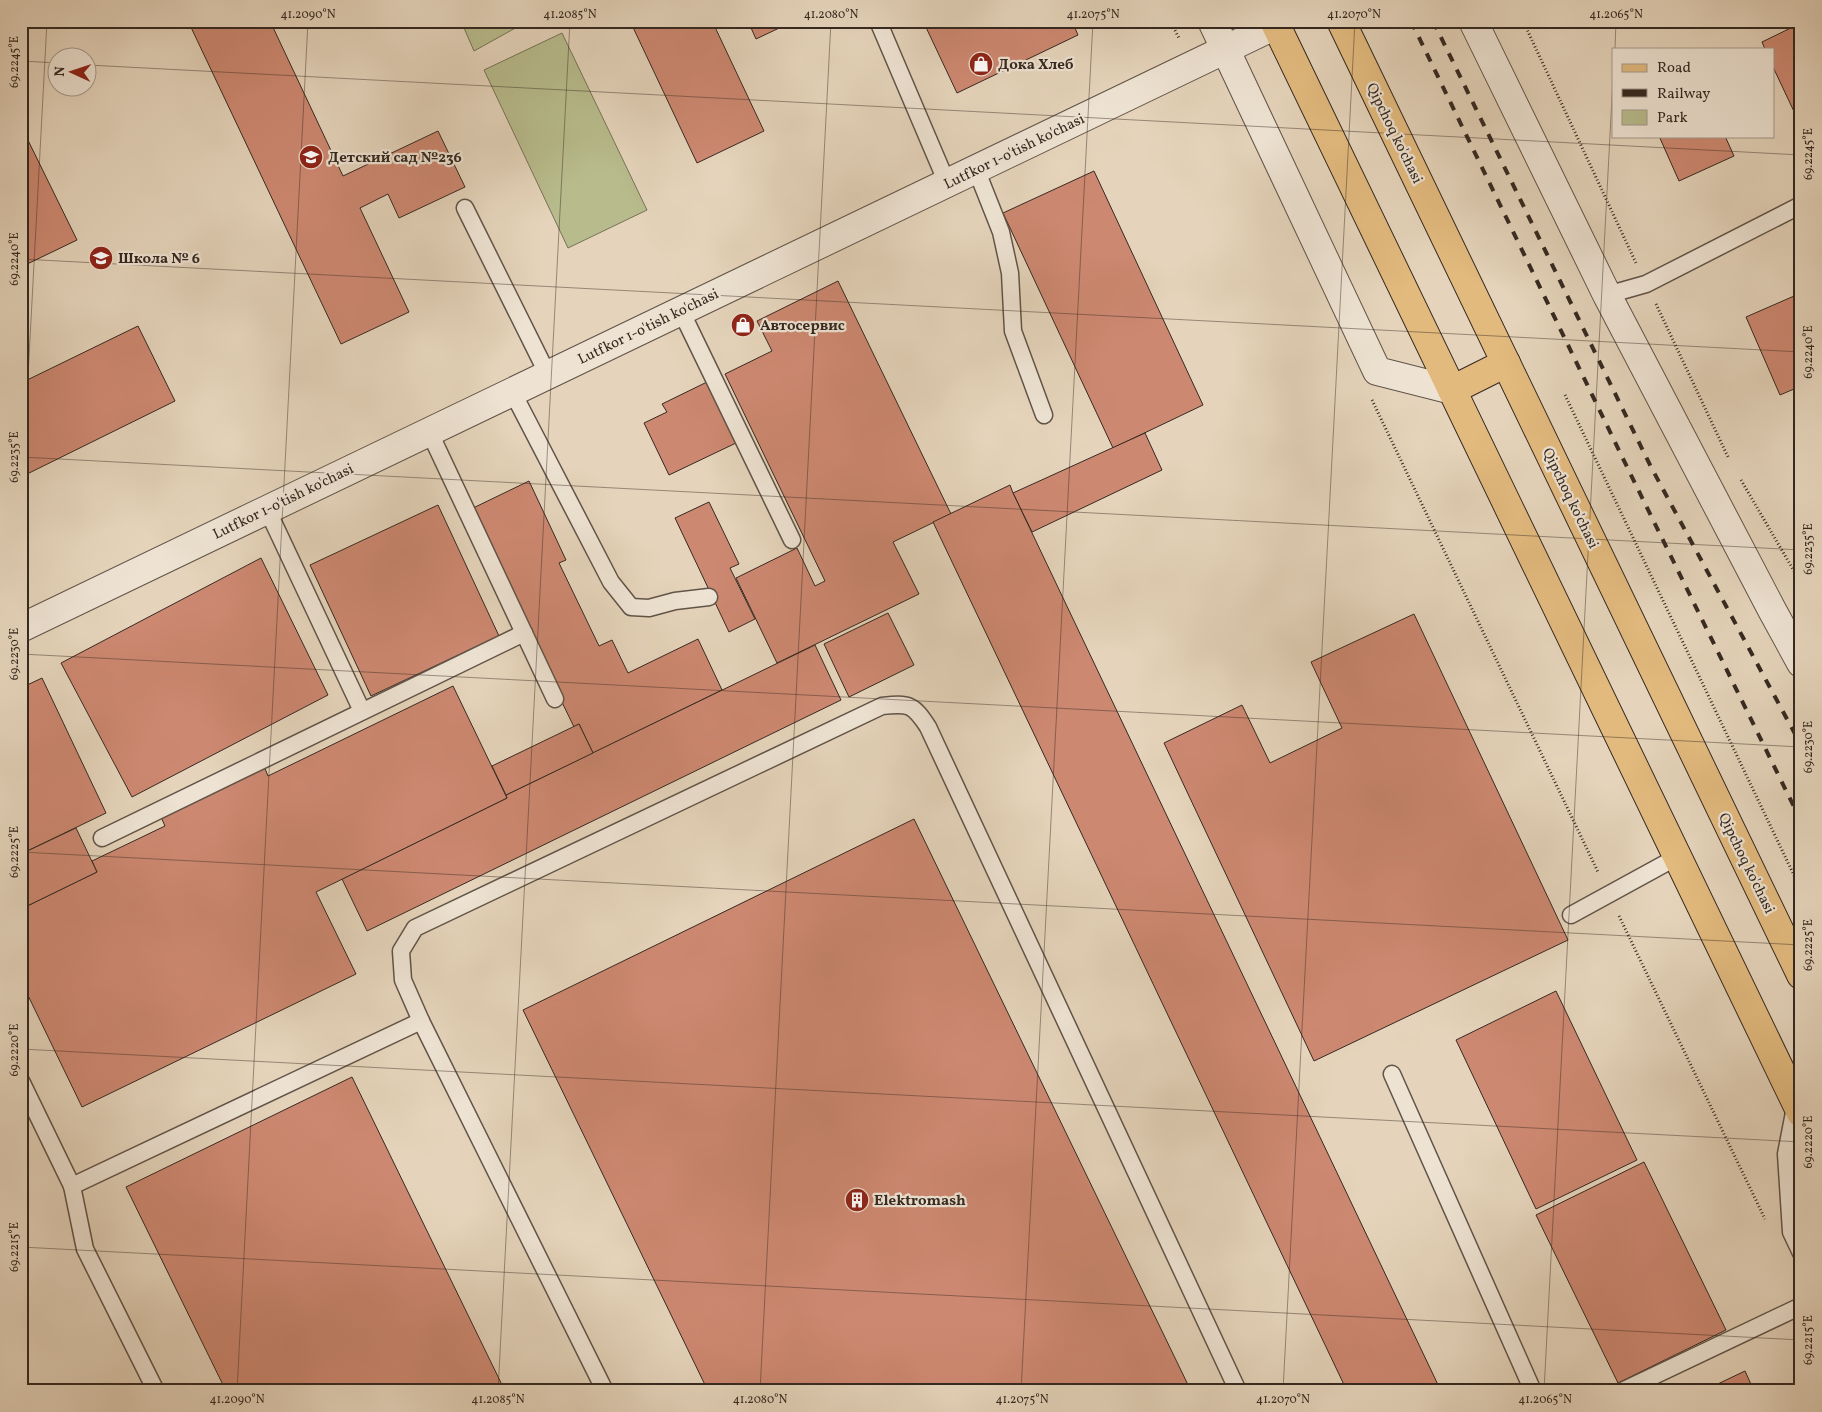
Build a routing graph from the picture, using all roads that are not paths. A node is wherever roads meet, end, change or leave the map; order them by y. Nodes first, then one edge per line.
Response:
1 (878, 21) edge
2 (1212, 21) edge
3 (1341, 21) edge
4 (1473, 21) edge
5 (1275, 23) edge
6 (1226, 50) junction
7 (976, 169) junction
8 (947, 184) junction
9 (1801, 204) edge
10 (465, 208) dead end
11 (1606, 296) junction
12 (681, 311) junction
13 (1506, 363) junction
14 (548, 375) junction
15 (1452, 390) junction
16 (512, 391) junction
17 (1044, 414) dead end
18 (429, 431) junction
19 (267, 509) junction
20 (792, 540) dead end
21 (709, 597) dead end
22 (21, 628) edge
23 (524, 633) junction
24 (1801, 663) edge
25 (555, 699) dead end
26 (362, 712) junction
27 (102, 838) dead end
28 (1677, 857) junction
29 (1571, 916) dead end
30 (1801, 975) edge
31 (421, 1021) junction
32 (1392, 1074) dead end
33 (21, 1081) edge
34 (1798, 1107) edge
35 (72, 1186) junction
36 (1801, 1253) edge
37 (1801, 1306) edge
38 (156, 1391) edge
39 (605, 1391) edge
40 (1238, 1391) edge
41 (1533, 1391) edge
42 (1622, 1391) edge

1 - 8 lane
2 - 6 street
3 - 13 main road, Qipchoq ko'chasi
4 - 11 street
5 - 6 street, Lutfkor 1-o'tish ko'chasi
5 - 15 main road
6 - 7 street, Lutfkor 1-o'tish ko'chasi
6 - 15 street
7 - 8 street, Lutfkor 1-o'tish ko'chasi
7 - 17 lane
8 - 12 street, Lutfkor 1-o'tish ko'chasi
9 - 11 lane
10 - 14 lane
11 - 24 street
12 - 14 street, Lutfkor 1-o'tish ko'chasi
12 - 20 lane
13 - 15 main road
13 - 30 main road, Qipchoq ko'chasi
14 - 16 street, Lutfkor 1-o'tish ko'chasi
15 - 28 main road
16 - 18 street, Lutfkor 1-o'tish ko'chasi
16 - 21 lane
18 - 19 street, Lutfkor 1-o'tish ko'chasi
18 - 23 lane
19 - 22 street, Lutfkor 1-o'tish ko'chasi
19 - 26 lane
23 - 25 lane
23 - 26 lane
26 - 27 lane
28 - 29 lane
28 - 34 main road
31 - 35 lane
31 - 39 lane
31 - 40 lane
32 - 41 lane
33 - 35 lane
34 - 36 lane
35 - 38 lane
37 - 42 lane

